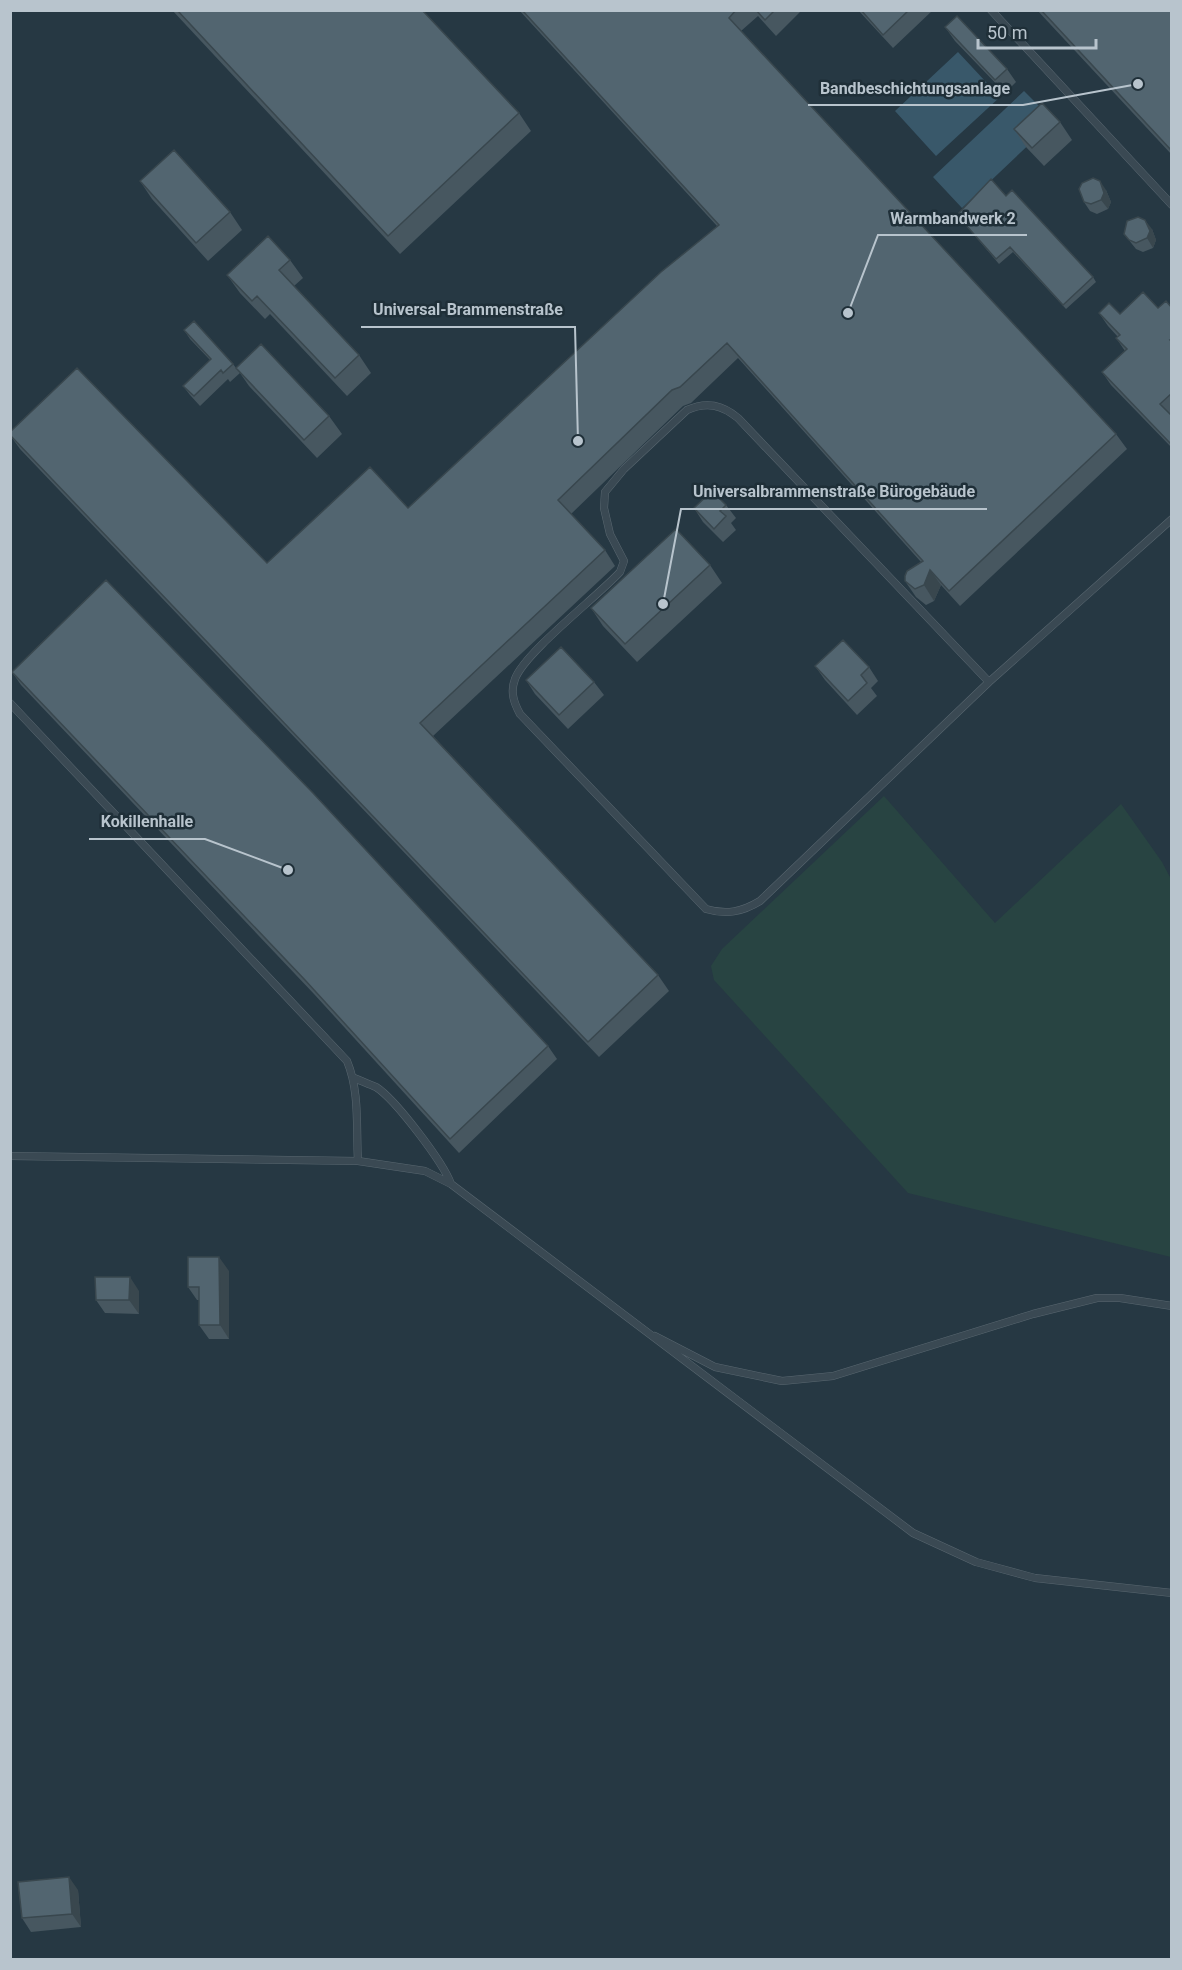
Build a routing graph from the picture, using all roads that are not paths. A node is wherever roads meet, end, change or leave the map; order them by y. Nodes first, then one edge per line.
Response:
1 (991, 10) edge
2 (1172, 206) edge
3 (1172, 519) edge
4 (989, 682) junction
5 (10, 703) edge
6 (354, 1078) junction
7 (10, 1156) edge
8 (358, 1161) junction
9 (451, 1184) junction
10 (1172, 1306) edge
11 (637, 1326) junction
12 (1172, 1593) edge

1 - 2 lane
3 - 4 lane
4 - 4 lane
5 - 6 lane
6 - 8 lane
6 - 9 lane
7 - 8 lane
8 - 9 lane
9 - 11 lane
10 - 11 lane
11 - 12 lane

